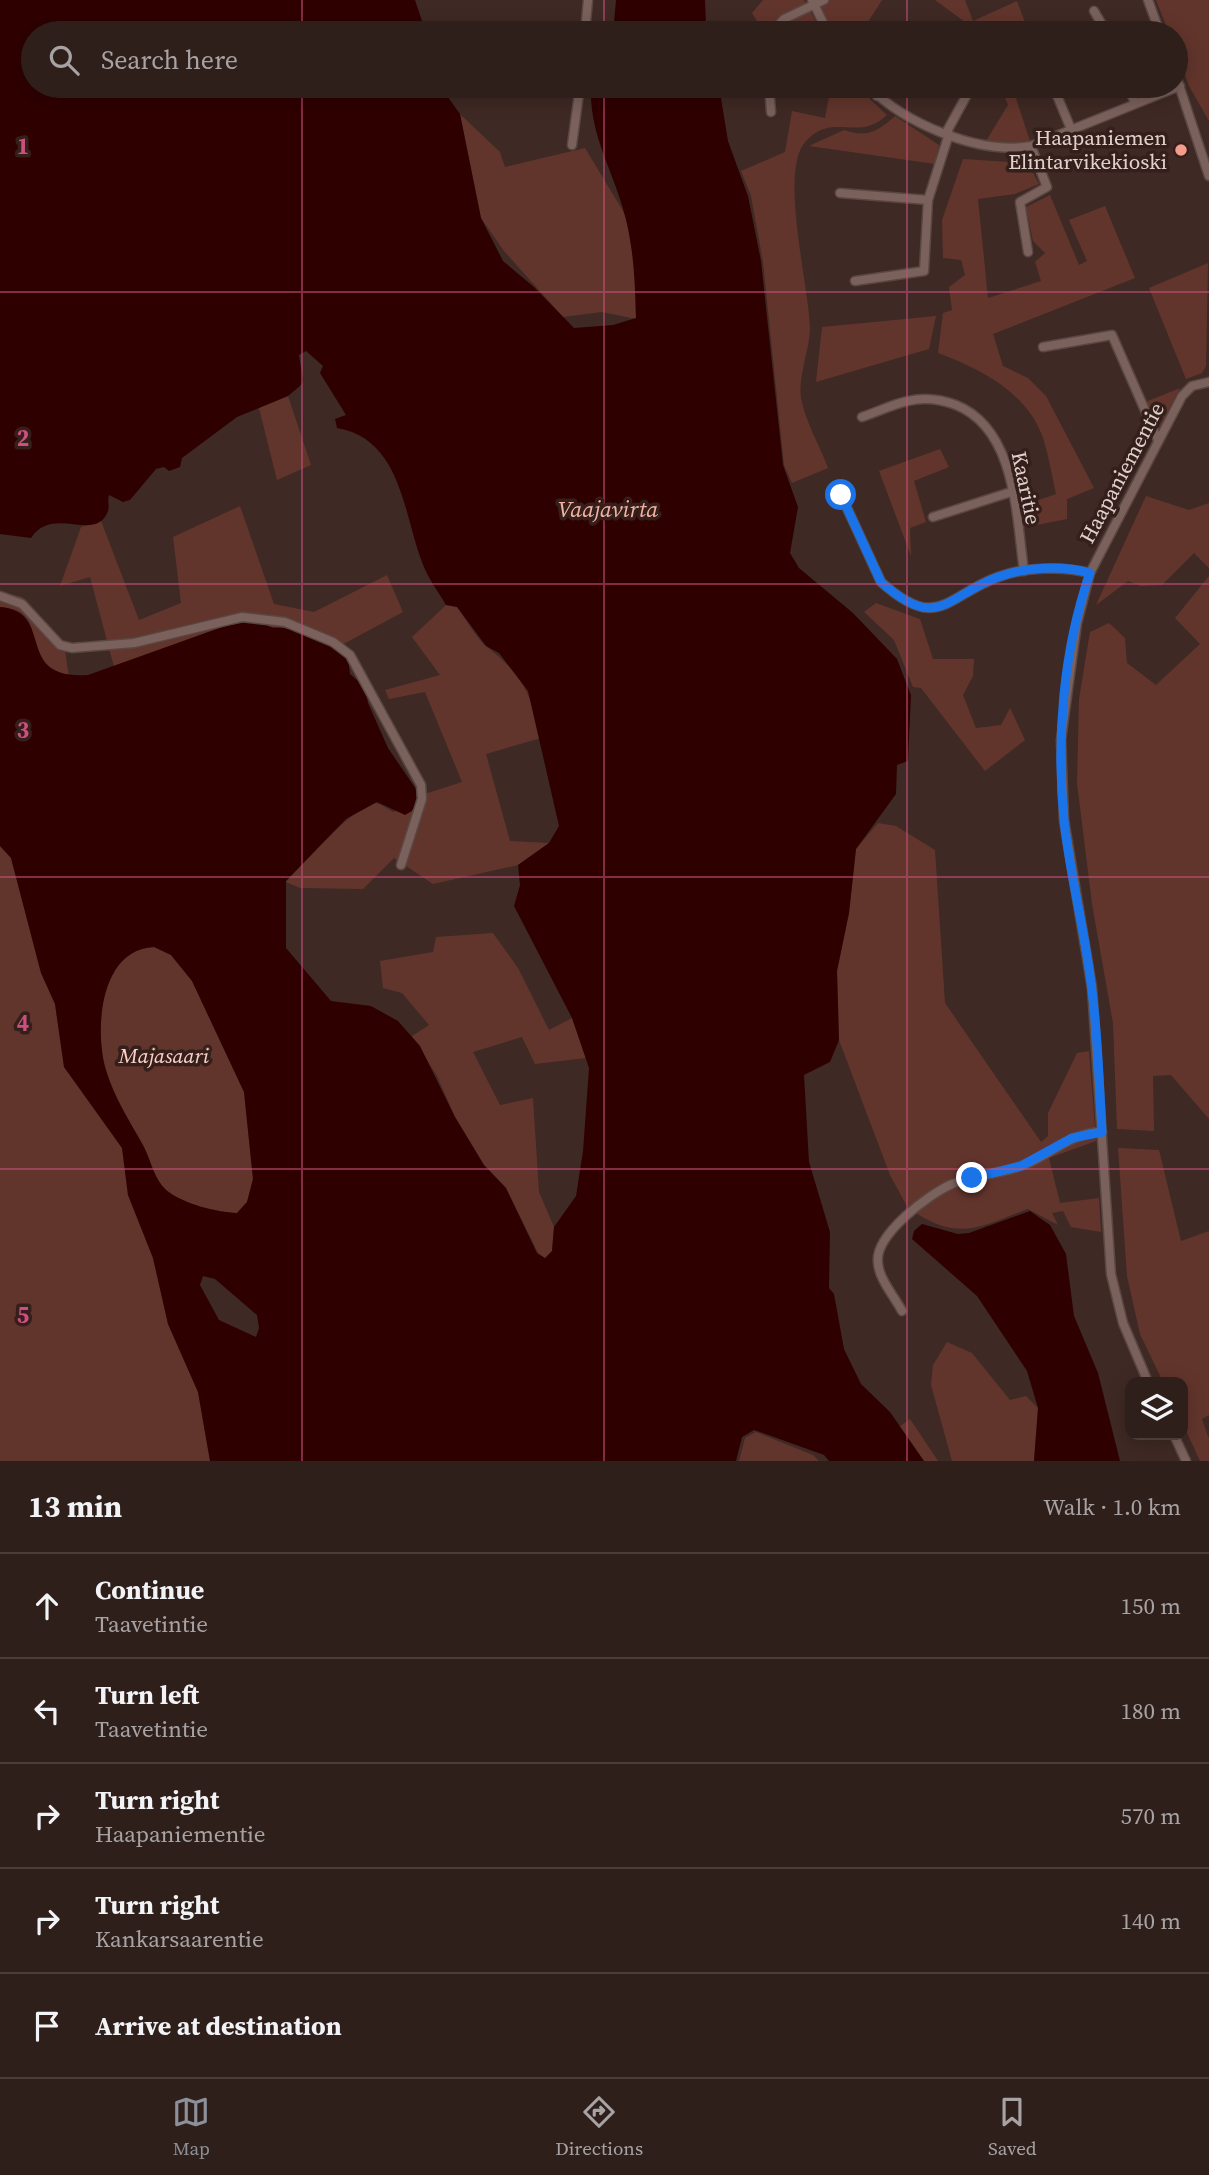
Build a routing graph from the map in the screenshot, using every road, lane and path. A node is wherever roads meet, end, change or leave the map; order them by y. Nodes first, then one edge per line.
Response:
1 (589, 0) edge
2 (824, 0) edge
3 (1148, 0) edge
4 (812, 3) edge
5 (1094, 11) dead end
6 (586, 21) edge
7 (782, 21) edge
8 (822, 21) edge
9 (1100, 21) edge
10 (1156, 21) edge
11 (578, 98) edge
12 (770, 98) edge
13 (880, 98) edge
14 (966, 98) edge
15 (1058, 98) edge
16 (1134, 98) edge
17 (1149, 98) edge
18 (1184, 98) edge
19 (1136, 103) junction
20 (771, 112) dead end
21 (1071, 129) junction
22 (948, 134) junction
23 (572, 145) dead end
24 (1031, 146) junction
25 (1209, 174) edge
26 (840, 193) dead end
27 (928, 200) junction
28 (1028, 252) dead end
29 (855, 281) dead end
30 (1043, 346) dead end
31 (1209, 382) edge
32 (862, 417) dead end
33 (1158, 440) junction
34 (1011, 492) junction
35 (841, 495) dead end
36 (933, 517) dead end
37 (1024, 570) junction
38 (1090, 573) junction
39 (0, 596) edge
40 (401, 865) dead end
41 (1102, 1132) junction
42 (902, 1311) dead end
43 (1146, 1377) edge
44 (1176, 1440) edge
45 (1186, 1461) edge

1 - 6 street
2 - 4 street
3 - 10 street
4 - 7 street
4 - 8 street
5 - 9 street
11 - 23 street
12 - 20 street
13 - 22 street
14 - 22 street
15 - 21 street
16 - 19 street
17 - 19 street
18 - 25 street
19 - 21 street
21 - 24 street
22 - 24 street
22 - 27 street
24 - 28 street
26 - 27 street
27 - 29 street
30 - 33 street
31 - 33 street, Haapaniementie
32 - 34 street, Kaaritie
33 - 38 street, Haapaniementie
34 - 36 street
34 - 37 street, Kaaritie
35 - 37 street
37 - 38 street
38 - 41 street, Haapaniementie
39 - 40 street
41 - 42 street
41 - 43 street, Haapaniementie
44 - 45 street

